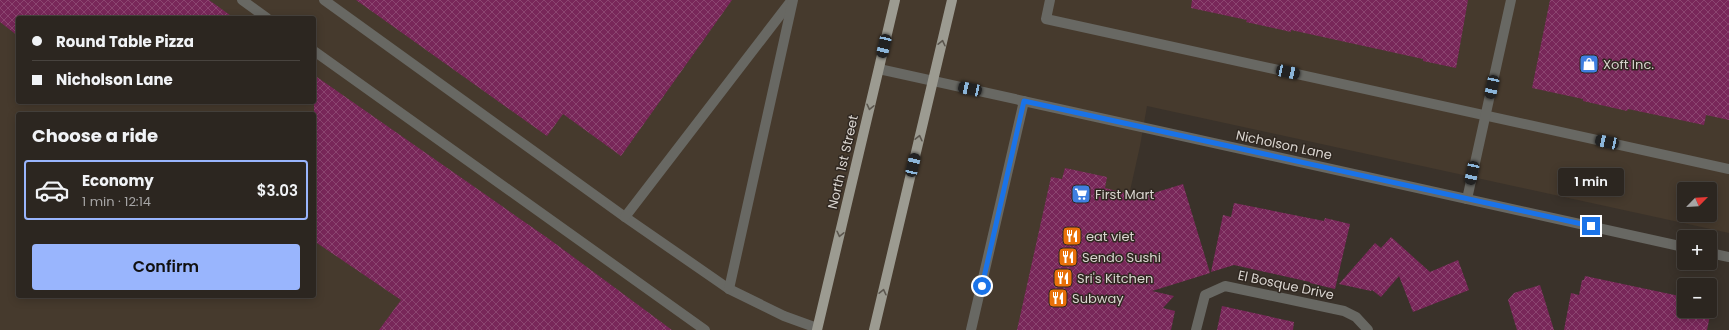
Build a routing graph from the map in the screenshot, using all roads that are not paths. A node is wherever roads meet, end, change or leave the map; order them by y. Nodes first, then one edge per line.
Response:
1 (242, 0) edge
2 (324, 0) edge
3 (792, 0) edge
4 (896, 0) edge
5 (952, 0) edge
6 (1050, 0) edge
7 (1511, 0) edge
8 (264, 16) edge
9 (316, 52) edge
10 (879, 69) junction
11 (933, 81) junction
12 (1024, 101) junction
13 (1485, 116) junction
14 (1729, 169) edge
15 (1467, 199) junction
16 (625, 217) junction
17 (1677, 245) edge
18 (1717, 254) edge
19 (1729, 257) edge
20 (729, 289) junction
21 (817, 329) edge
22 (705, 330) edge
23 (874, 330) edge
24 (971, 330) edge
25 (1196, 330) edge
26 (1368, 330) edge

1 - 8 street
2 - 16 street
3 - 16 street
3 - 20 street
4 - 10 main road, North 1st Street
11 -> 5 main road
6 - 13 street
7 - 13 street
9 - 22 street
10 - 11 street, Nicholson Lane
10 -> 21 main road, North 1st Street
11 - 12 street, Nicholson Lane
23 -> 11 main road
12 - 15 street, Nicholson Lane
12 - 24 street
13 - 14 street
13 - 15 street
15 - 17 street, Nicholson Lane
16 - 20 street
18 - 19 street
20 - 21 street
25 - 26 street, El Bosque Drive

